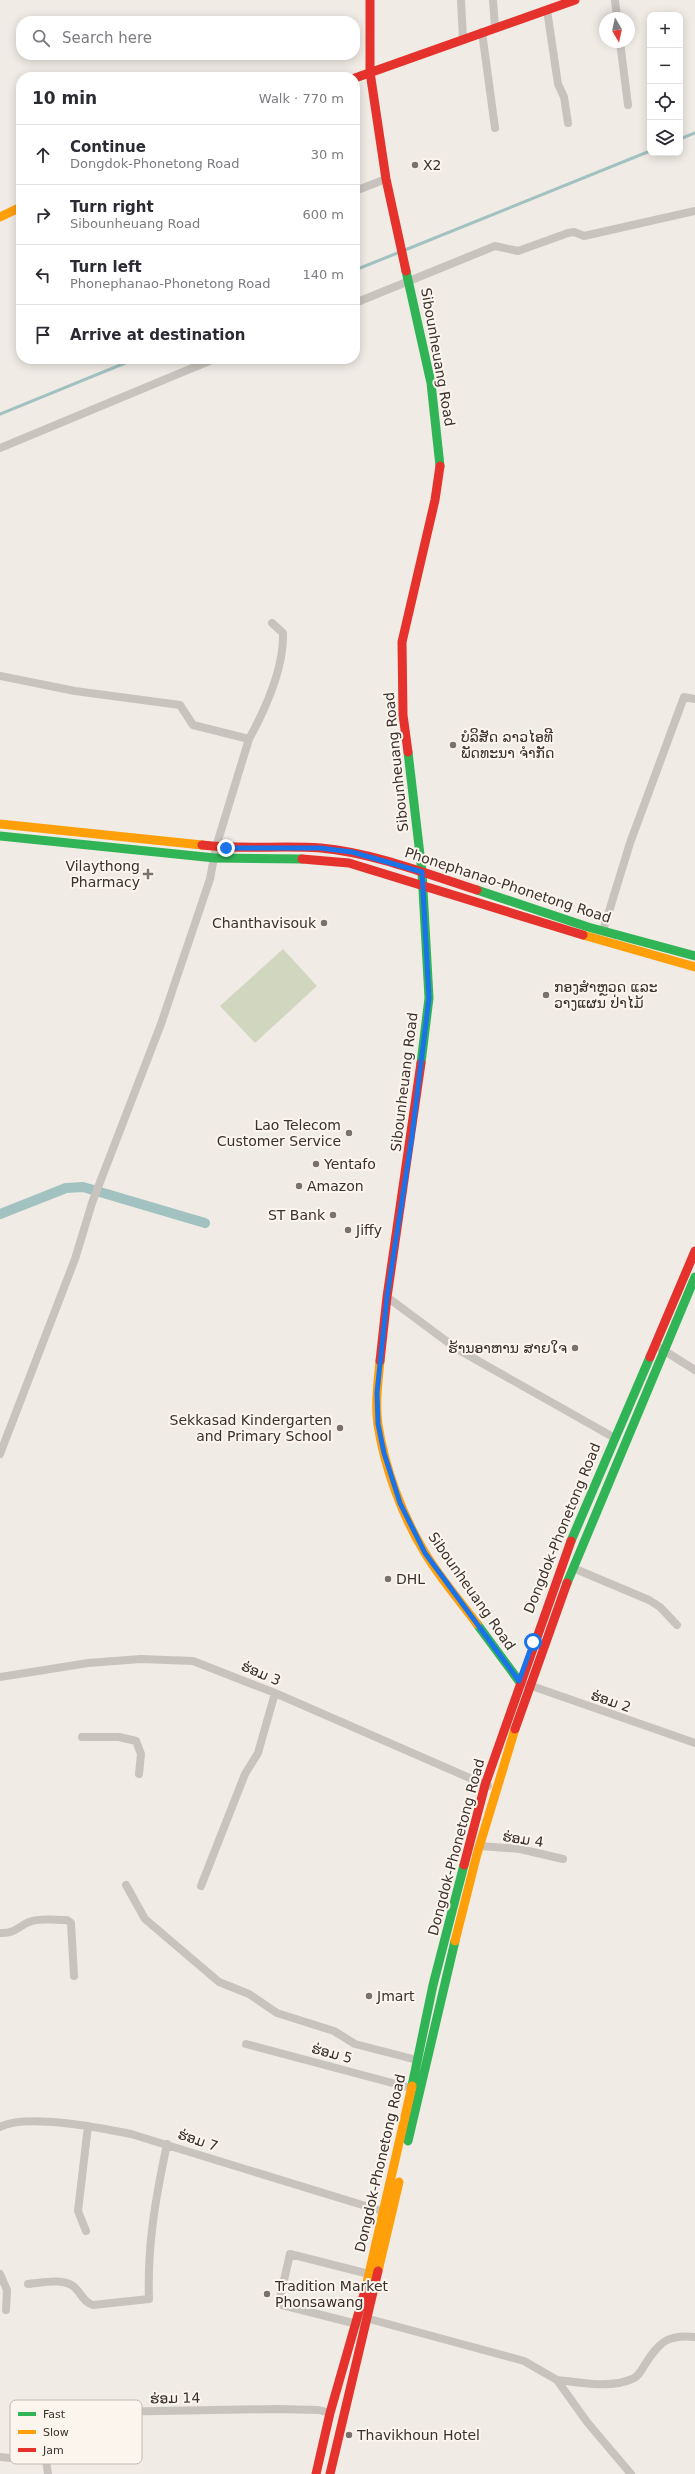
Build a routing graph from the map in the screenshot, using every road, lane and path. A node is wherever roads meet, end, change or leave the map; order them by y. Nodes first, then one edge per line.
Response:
1 (370, 0) edge
2 (461, 0) edge
3 (493, 0) edge
4 (573, 0) edge
5 (614, 0) edge
6 (547, 10) junction
7 (616, 12) edge
8 (495, 27) junction
9 (482, 32) junction
10 (463, 39) junction
11 (621, 48) edge
12 (370, 72) junction
13 (360, 76) edge
14 (628, 105) dead end
15 (568, 123) dead end
16 (495, 128) dead end
17 (386, 179) junction
18 (360, 189) edge
19 (16, 209) edge
20 (695, 211) edge
21 (0, 217) edge
22 (408, 278) junction
23 (360, 301) edge
24 (202, 364) edge
25 (0, 448) edge
26 (272, 623) dead end
27 (0, 676) edge
28 (695, 699) edge
29 (250, 739) junction
30 (0, 824) edge
31 (0, 836) edge
32 (216, 847) junction
33 (215, 858) junction
34 (422, 872) junction
35 (424, 886) junction
36 (588, 926) junction
37 (603, 931) junction
38 (585, 936) junction
39 (695, 956) edge
40 (695, 967) edge
41 (695, 1253) edge
42 (695, 1277) edge
43 (387, 1297) junction
44 (654, 1344) junction
45 (664, 1350) junction
46 (695, 1370) edge
47 (614, 1437) junction
48 (0, 1454) edge
49 (573, 1568) junction
50 (677, 1625) dead end
51 (0, 1677) edge
52 (519, 1681) junction
53 (529, 1686) junction
54 (275, 1693) junction
55 (82, 1737) dead end
56 (695, 1743) edge
57 (139, 1774) dead end
58 (485, 1785) junction
59 (497, 1789) junction
60 (480, 1846) junction
61 (563, 1859) dead end
62 (126, 1885) dead end
63 (201, 1886) dead end
64 (0, 1933) edge
65 (74, 1976) dead end
66 (246, 2044) dead end
67 (418, 2060) junction
68 (411, 2088) junction
69 (88, 2126) junction
70 (0, 2127) edge
71 (167, 2144) junction
72 (382, 2211) junction
73 (86, 2231) dead end
74 (0, 2274) edge
75 (369, 2274) junction
76 (28, 2284) dead end
77 (6, 2310) dead end
78 (362, 2321) junction
79 (695, 2337) edge
80 (556, 2380) junction
81 (142, 2411) edge
82 (330, 2413) junction
83 (0, 2458) edge
84 (10, 2459) edge
85 (46, 2464) edge
86 (626, 2472) edge
87 (48, 2474) edge
88 (316, 2474) edge
89 (331, 2474) edge

1 - 12 main road, Sibounheuang Road
2 - 10 street
3 - 8 street
4 - 6 main road
5 - 7 street
6 - 8 main road
6 - 15 street
8 - 9 main road
9 - 10 main road
9 - 16 street
10 - 12 main road
11 - 14 street
12 - 13 main road
12 - 17 main road, Sibounheuang Road
17 - 18 street
17 - 22 main road, Sibounheuang Road
19 - 21 main road
20 - 22 street
22 - 23 street
22 - 34 main road, Sibounheuang Road
24 - 25 street
26 - 29 street
27 - 29 street
28 - 37 street
29 - 32 street
30 - 32 main road, Phonephanao-Phonetong Road
31 - 33 main road, Phonephanao-Phonetong Road
32 - 33 street
32 - 34 main road, Phonephanao-Phonetong Road
33 - 35 main road, Phonephanao-Phonetong Road
33 - 48 street
34 - 35 main road, Sibounheuang Road
34 - 36 main road, Phonephanao-Phonetong Road
35 - 38 main road, Phonephanao-Phonetong Road
35 - 43 main road, Sibounheuang Road
36 - 37 main road, Phonephanao-Phonetong Road
36 - 38 main road
37 - 39 main road, Phonephanao-Phonetong Road
38 - 40 main road, Phonephanao-Phonetong Road
41 - 44 main road, Dongdok-Phonetong Road
42 - 45 main road, Dongdok-Phonetong Road
43 - 47 street
43 - 52 main road, Sibounheuang Road
44 - 45 street
44 - 47 main road, Dongdok-Phonetong Road
45 - 46 street
45 - 49 main road, Dongdok-Phonetong Road
47 - 52 main road, Dongdok-Phonetong Road
49 - 50 street
49 - 53 main road, Dongdok-Phonetong Road
51 - 54 street, ຮ່ອມ 3
52 - 53 street, ຮ່ອມ 2
52 - 58 main road, Dongdok-Phonetong Road
53 - 56 street, ຮ່ອມ 2
53 - 59 main road, Dongdok-Phonetong Road
54 - 58 street, ຮ່ອມ 3
54 - 63 street
55 - 57 street
58 - 59 street, ຮ່ອມ 3
58 - 67 main road, Dongdok-Phonetong Road
59 - 60 main road, Dongdok-Phonetong Road
60 - 61 street, ຮ່ອມ 4
60 - 78 main road, Dongdok-Phonetong Road
62 - 67 street
64 - 65 street
66 - 68 street, ຮ່ອມ 5
67 - 68 main road, Dongdok-Phonetong Road
68 - 72 main road, Dongdok-Phonetong Road
69 - 70 street, ຮ່ອມ 7
69 - 71 street, ຮ່ອມ 7
69 - 73 street
71 - 72 street, ຮ່ອມ 7
71 - 76 street
72 - 75 main road, Dongdok-Phonetong Road
74 - 77 street
75 - 78 main road, Dongdok-Phonetong Road
75 - 78 street
78 - 80 street
78 - 82 main road, Dongdok-Phonetong Road
78 - 89 main road, Dongdok-Phonetong Road
79 - 80 street
80 - 86 street
81 - 82 street, ຮ່ອມ 14
82 - 88 main road, Dongdok-Phonetong Road
83 - 84 street
85 - 87 street, ຮ່ອມ 14

